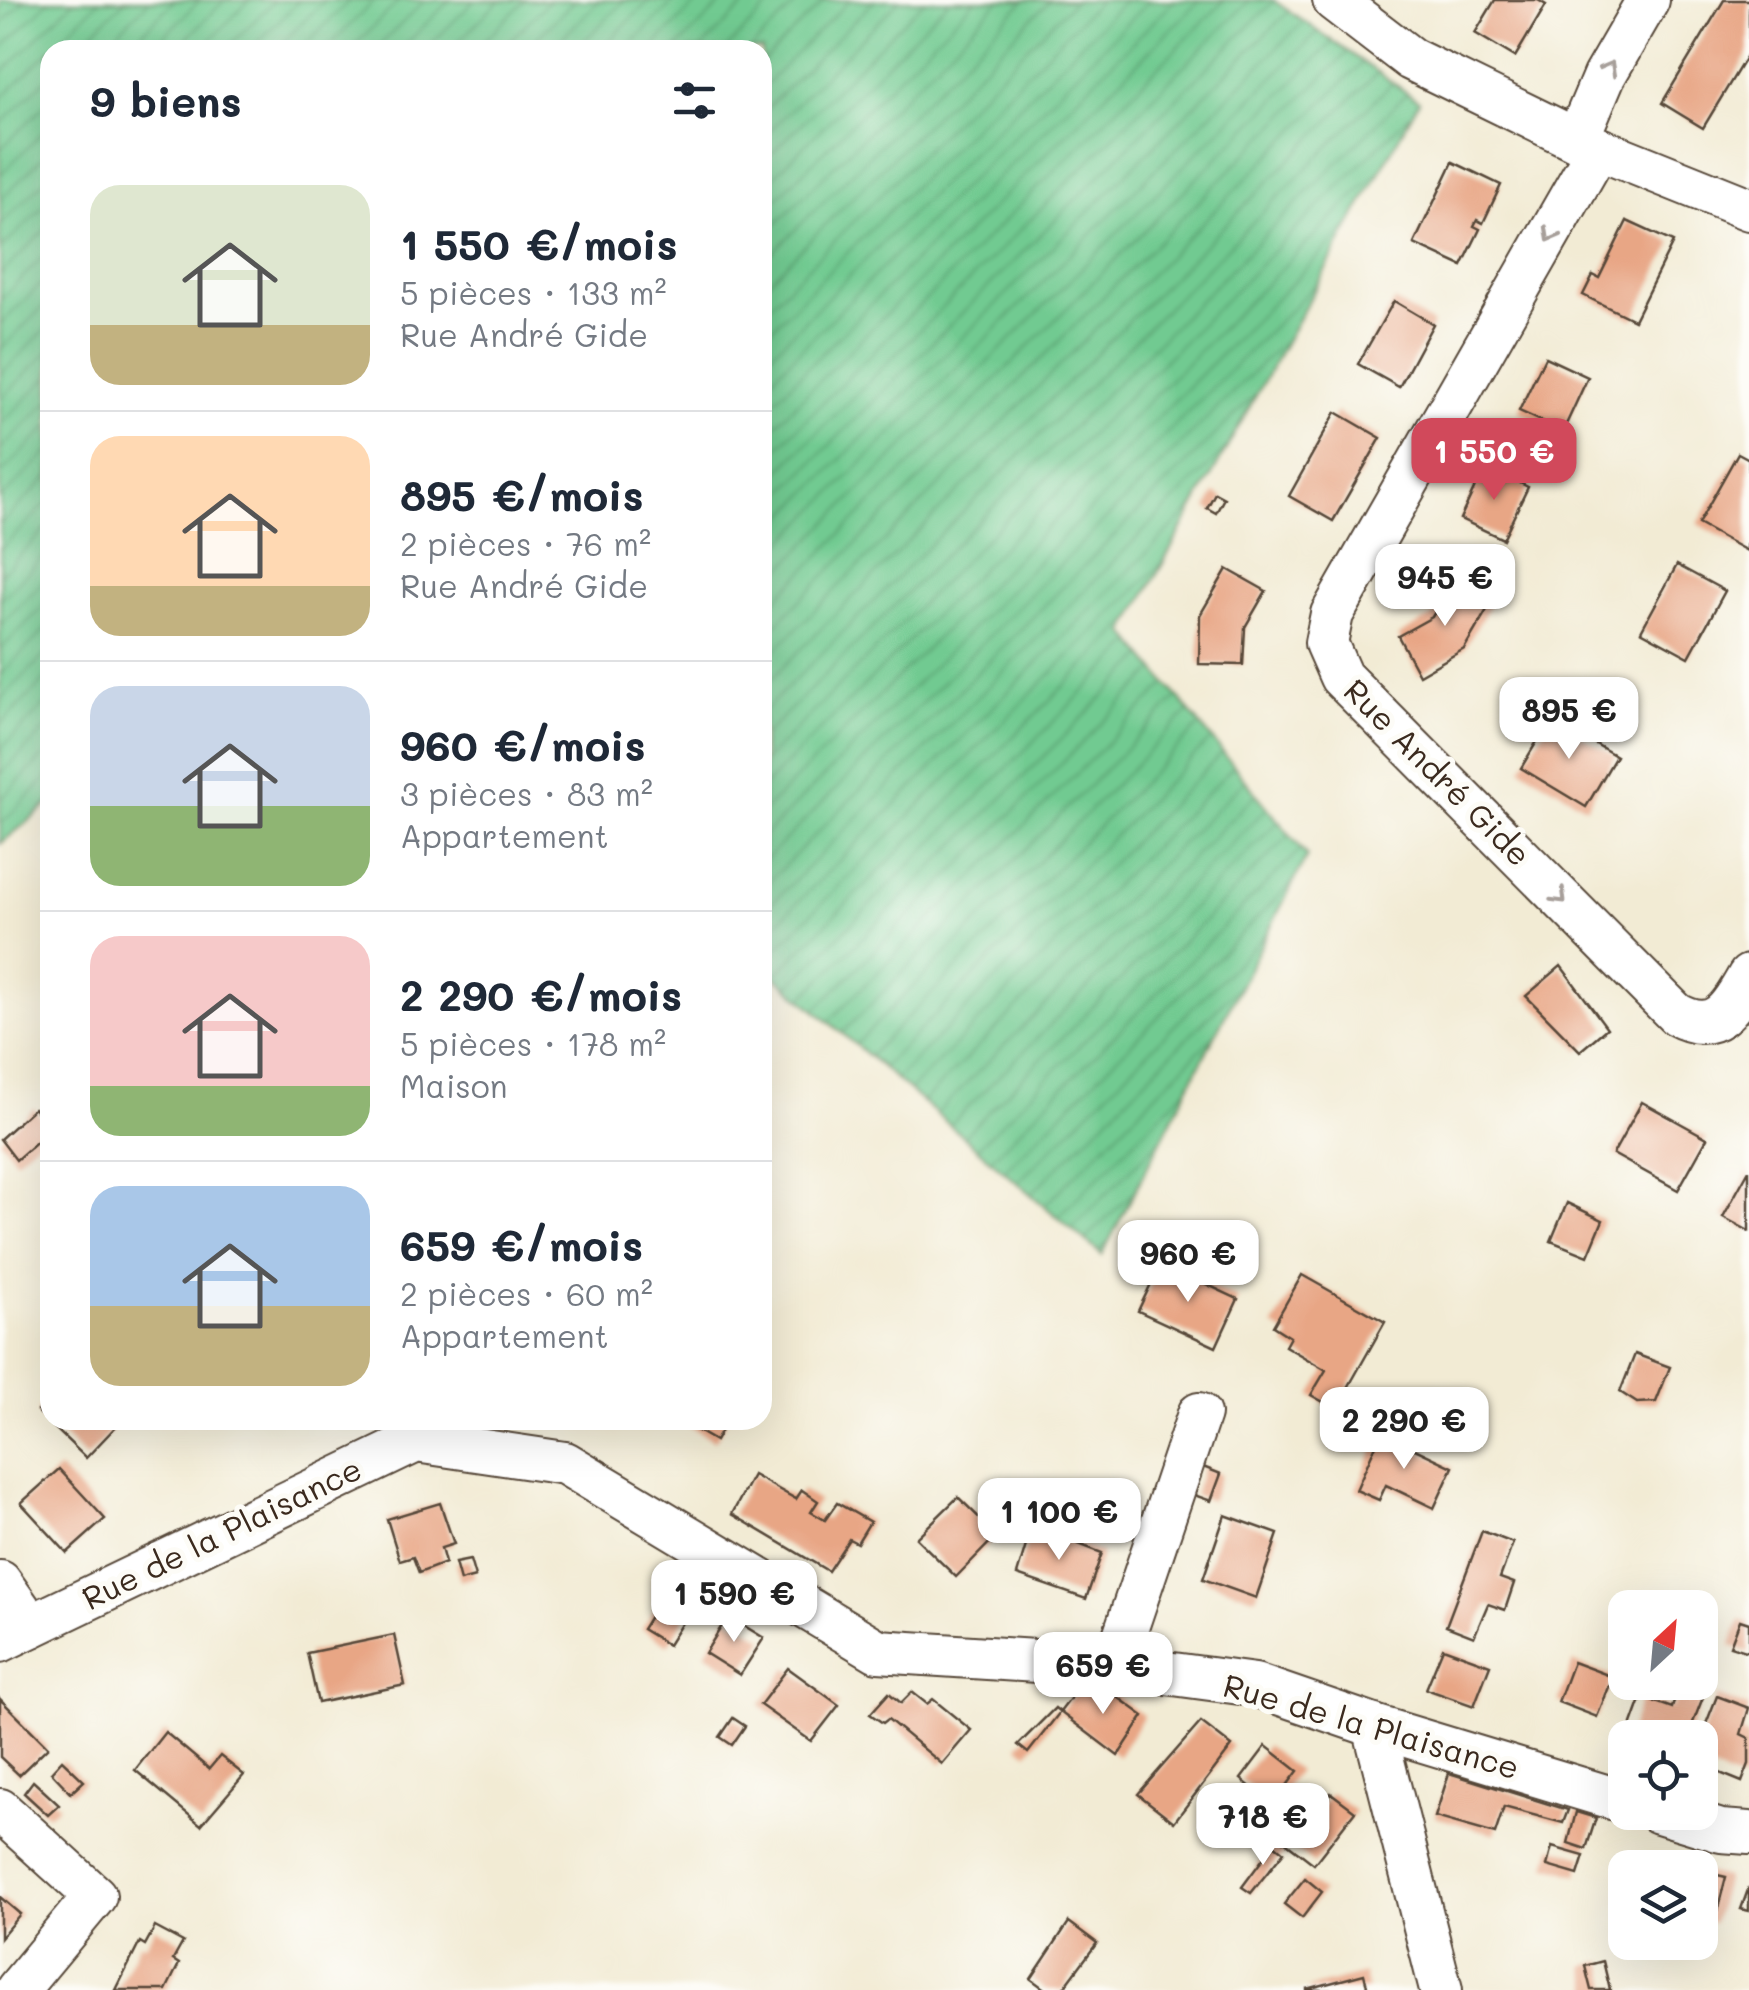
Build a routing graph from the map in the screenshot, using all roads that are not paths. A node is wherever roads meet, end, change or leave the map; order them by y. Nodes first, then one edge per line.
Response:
1 (1334, 0) edge
2 (1648, 0) edge
3 (1588, 145) junction
4 (1749, 209) edge
5 (1749, 976) edge
6 (1199, 1414) dead end
7 (0, 1582) edge
8 (16, 1634) edge
9 (1114, 1666) junction
10 (1374, 1726) junction
11 (1608, 1797) edge
12 (0, 1810) edge
13 (1718, 1830) edge
14 (1749, 1833) edge
15 (17, 1990) edge
16 (1441, 1990) edge

1 - 3 street
3 -> 2 street
3 - 4 street
3 -> 5 street, Rue André Gide
6 - 9 street
7 - 8 street
8 - 9 street, Rue de la Plaisance
9 - 10 street, Rue de la Plaisance
10 - 11 street, Rue de la Plaisance
10 - 16 street
12 - 15 street
13 - 14 street

